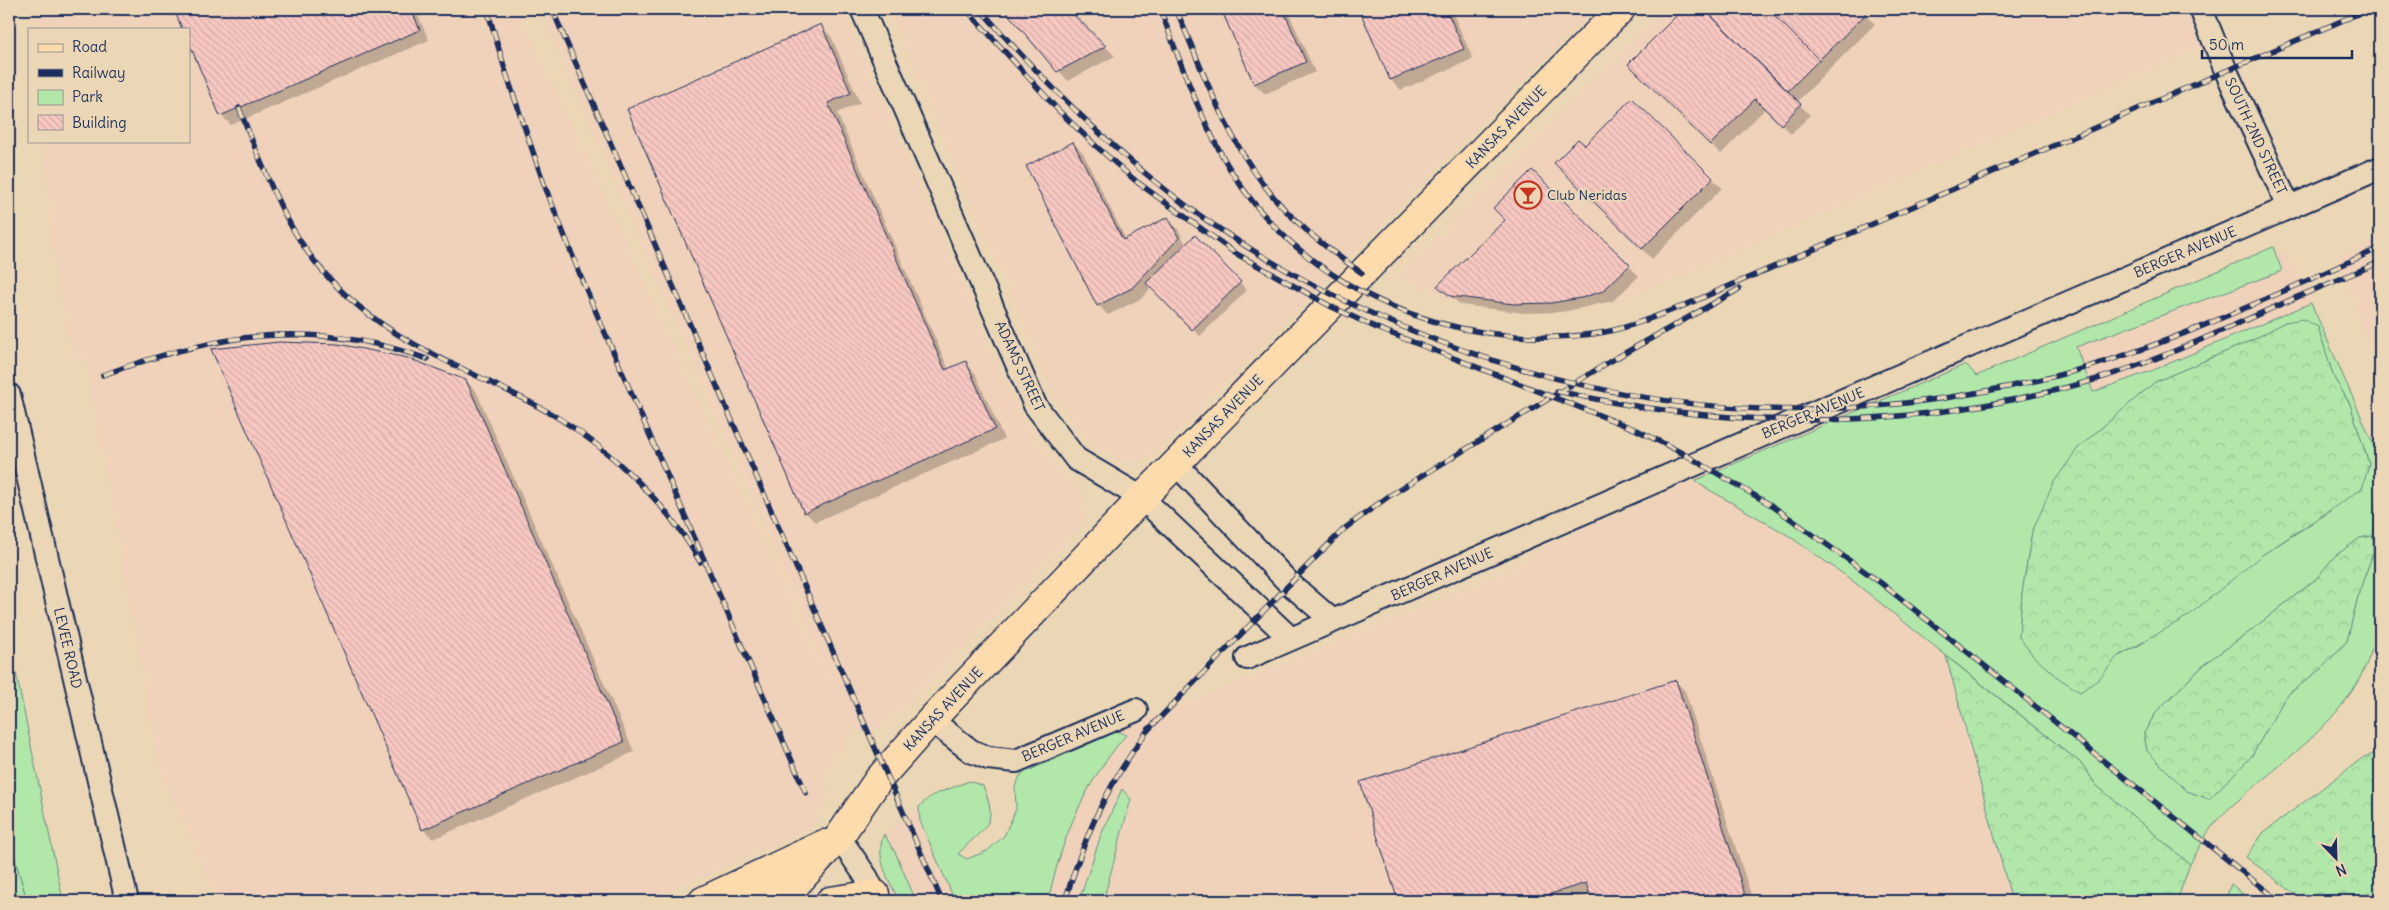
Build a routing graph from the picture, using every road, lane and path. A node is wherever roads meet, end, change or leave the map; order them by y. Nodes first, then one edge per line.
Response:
1 (862, 9) edge
2 (1621, 9) edge
3 (2201, 9) edge
4 (2380, 168) edge
5 (2289, 207) junction
6 (9, 396) edge
7 (1176, 464) junction
8 (1142, 498) junction
9 (1333, 621) junction
10 (1291, 640) junction
11 (1247, 658) dead end
12 (1136, 710) dead end
13 (931, 720) junction
14 (839, 837) junction
15 (877, 898) edge
16 (127, 901) edge
17 (703, 901) edge
18 (762, 901) edge
19 (830, 901) edge

1 - 8 street, ADAMS STREET
2 - 7 main road, KANSAS AVENUE
3 - 5 street, SOUTH 2ND STREET
4 - 5 street, BERGER AVENUE
5 - 9 street, BERGER AVENUE
6 - 16 street, LEVEE ROAD
7 - 8 main road, KANSAS AVENUE
7 - 9 street
8 - 10 street, ADAMS STREET
8 - 13 main road, KANSAS AVENUE
9 - 10 street, BERGER AVENUE
10 - 11 street, BERGER AVENUE
12 - 13 street, BERGER AVENUE
13 - 14 main road, KANSAS AVENUE
14 - 15 street
14 - 17 main road, KANSAS AVENUE
14 - 18 main road, KANSAS AVENUE
15 - 19 main road

